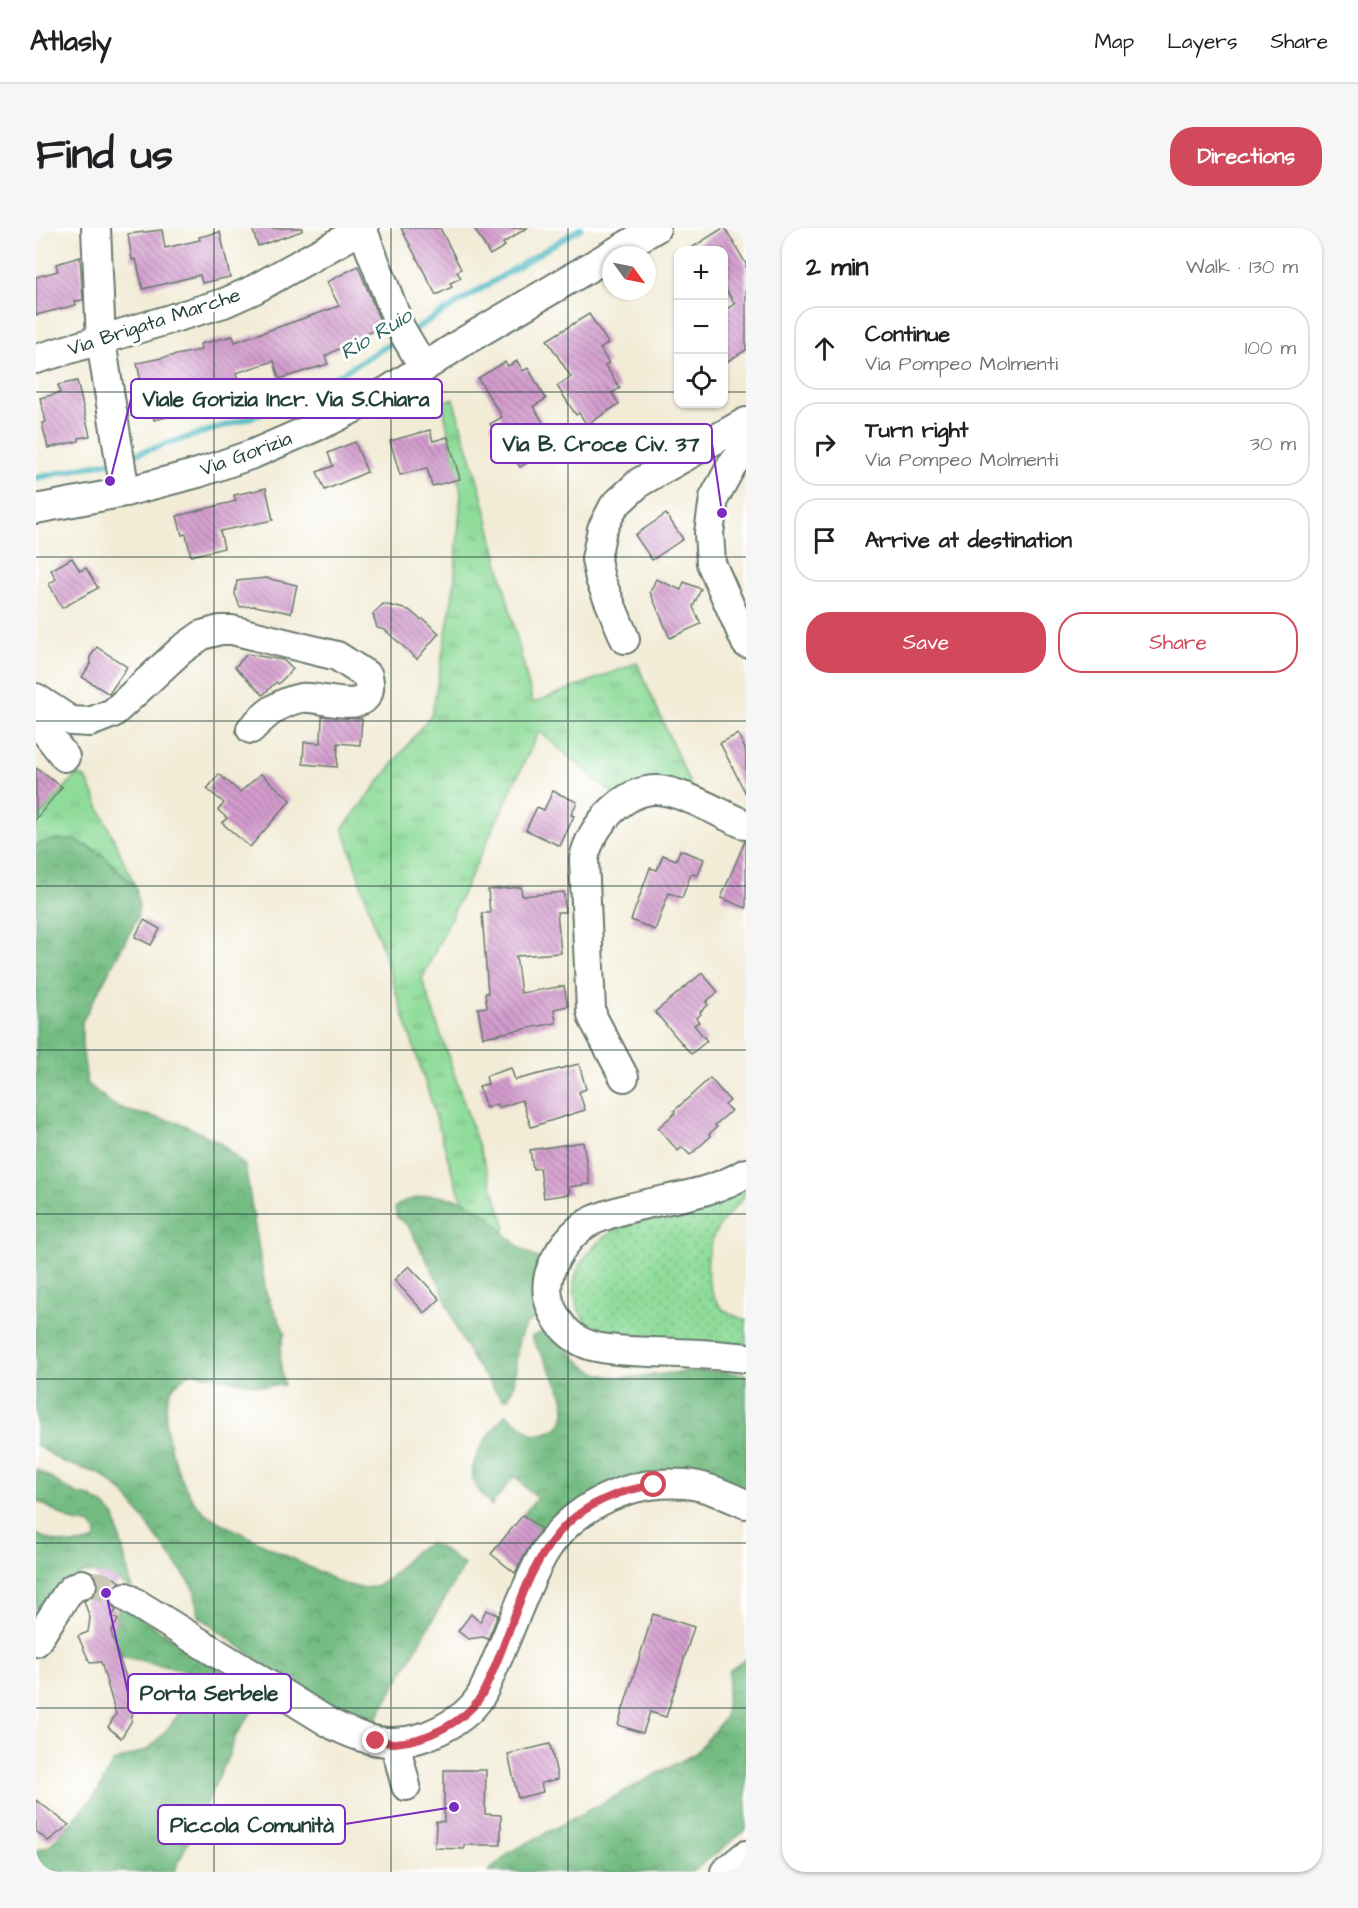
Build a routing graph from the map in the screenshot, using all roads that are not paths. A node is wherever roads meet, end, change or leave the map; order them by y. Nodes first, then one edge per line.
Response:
1 (96, 228) edge
2 (363, 228) edge
3 (656, 228) edge
4 (101, 341) junction
5 (36, 359) edge
6 (420, 362) junction
7 (746, 422) edge
8 (746, 448) edge
9 (121, 470) junction
10 (36, 509) edge
11 (625, 639) dead end
12 (746, 643) edge
13 (36, 698) edge
14 (36, 720) edge
15 (251, 729) dead end
16 (65, 757) dead end
17 (746, 825) edge
18 (624, 1077) dead end
19 (746, 1173) edge
20 (746, 1358) edge
21 (746, 1504) edge
22 (82, 1584) dead end
23 (126, 1597) tunnel mouth
24 (36, 1642) edge
25 (395, 1743) junction
26 (406, 1786) dead end
27 (746, 1855) edge
28 (725, 1872) edge

1 - 4 street
2 - 4 street, Via Brigata Marche
2 - 6 street
3 - 6 street, Via Gorizia
4 - 5 street, Via Brigata Marche
4 - 9 street
6 - 9 street, Via Gorizia
7 - 11 street
8 - 12 street
9 - 10 street, Via Gorizia
13 - 15 street
14 - 16 street
17 - 18 street
19 - 20 street
21 - 25 street
22 - 24 street
23 - 25 street
25 - 26 street
27 - 28 street

